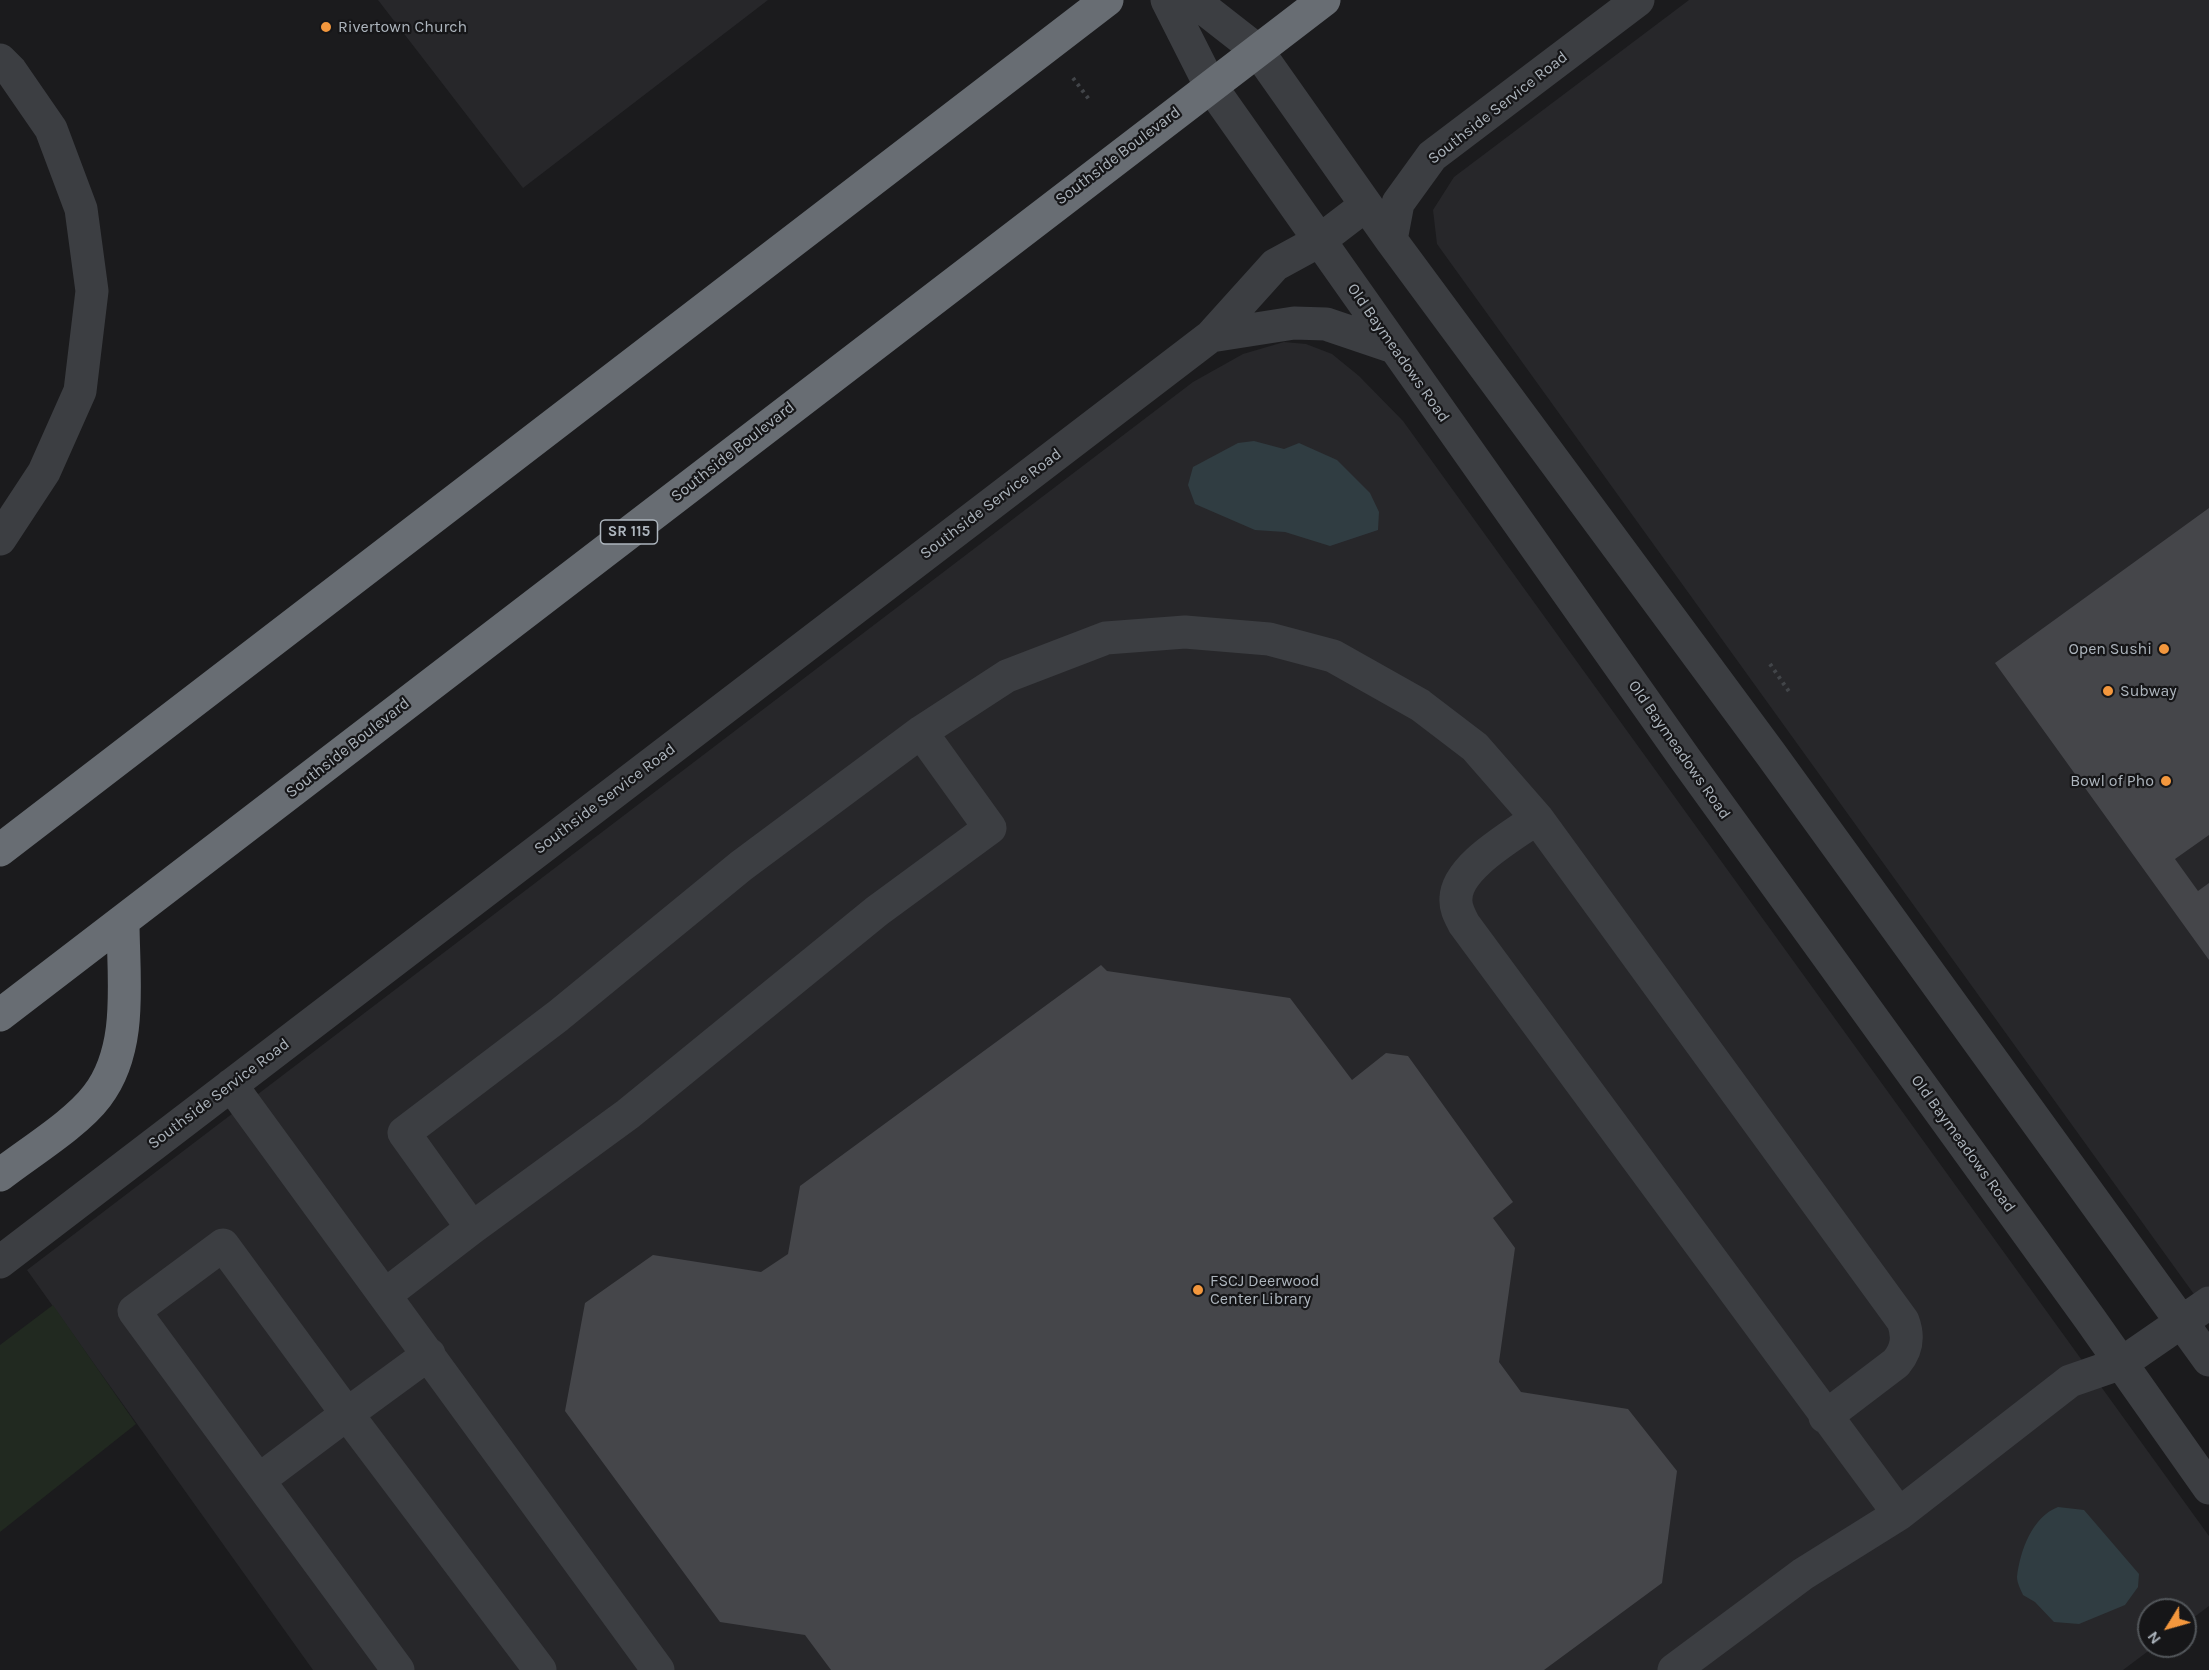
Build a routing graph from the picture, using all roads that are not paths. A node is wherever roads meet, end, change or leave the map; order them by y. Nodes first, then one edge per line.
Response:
1 (1107, 0) edge
2 (1167, 0) edge
3 (1193, 0) edge
4 (1324, 0) edge
5 (1638, 0) edge
6 (1257, 50) junction
7 (0, 60) edge
8 (1210, 85) junction
9 (1366, 205) junction
10 (1390, 240) junction
11 (1319, 241) junction
12 (1211, 336) junction
13 (1394, 347) junction
14 (0, 539) edge
15 (921, 732) junction
16 (1537, 818) junction
17 (0, 850) edge
18 (123, 921) junction
19 (0, 1015) edge
20 (231, 1085) junction
21 (0, 1175) edge
22 (472, 1228) junction
23 (0, 1262) edge
24 (385, 1295) junction
25 (2209, 1303) edge
26 (2182, 1322) junction
27 (429, 1354) junction
28 (2209, 1360) edge
29 (2122, 1363) junction
30 (347, 1414) junction
31 (1825, 1417) junction
32 (259, 1480) junction
33 (2209, 1488) edge
34 (1899, 1514) junction
35 (398, 1670) edge
36 (540, 1670) edge
37 (658, 1670) edge
38 (1674, 1670) edge

1 - 17 highway
2 - 8 street, Old Baymeadows Road
3 - 6 street
4 - 6 highway, Southside Boulevard / SR 115
5 - 10 street, Southside Service Road
6 - 8 highway, Southside Boulevard / SR 115
6 - 9 street
7 - 14 street
8 - 11 street, Old Baymeadows Road
8 - 18 highway, Southside Boulevard / SR 115
9 - 10 street
9 - 11 street, Southside Service Road
10 - 26 street
11 - 12 street, Southside Service Road
11 - 13 street, Old Baymeadows Road
12 - 13 street, Southside Service Road
12 - 20 street, Southside Service Road
13 - 29 street, Old Baymeadows Road
15 - 16 street
15 - 22 street
15 - 22 street
16 - 31 street
16 - 31 street
18 - 19 highway, Southside Boulevard / SR 115
18 - 21 highway
20 - 23 street, Southside Service Road
20 - 24 street
22 - 24 street
24 - 27 street
25 - 26 street
26 - 28 street
26 - 29 street
27 - 30 street
27 - 37 street
29 - 33 street, Old Baymeadows Road
29 - 34 street
30 - 32 street
30 - 32 street
30 - 36 street
31 - 34 street
32 - 35 street
34 - 38 street

